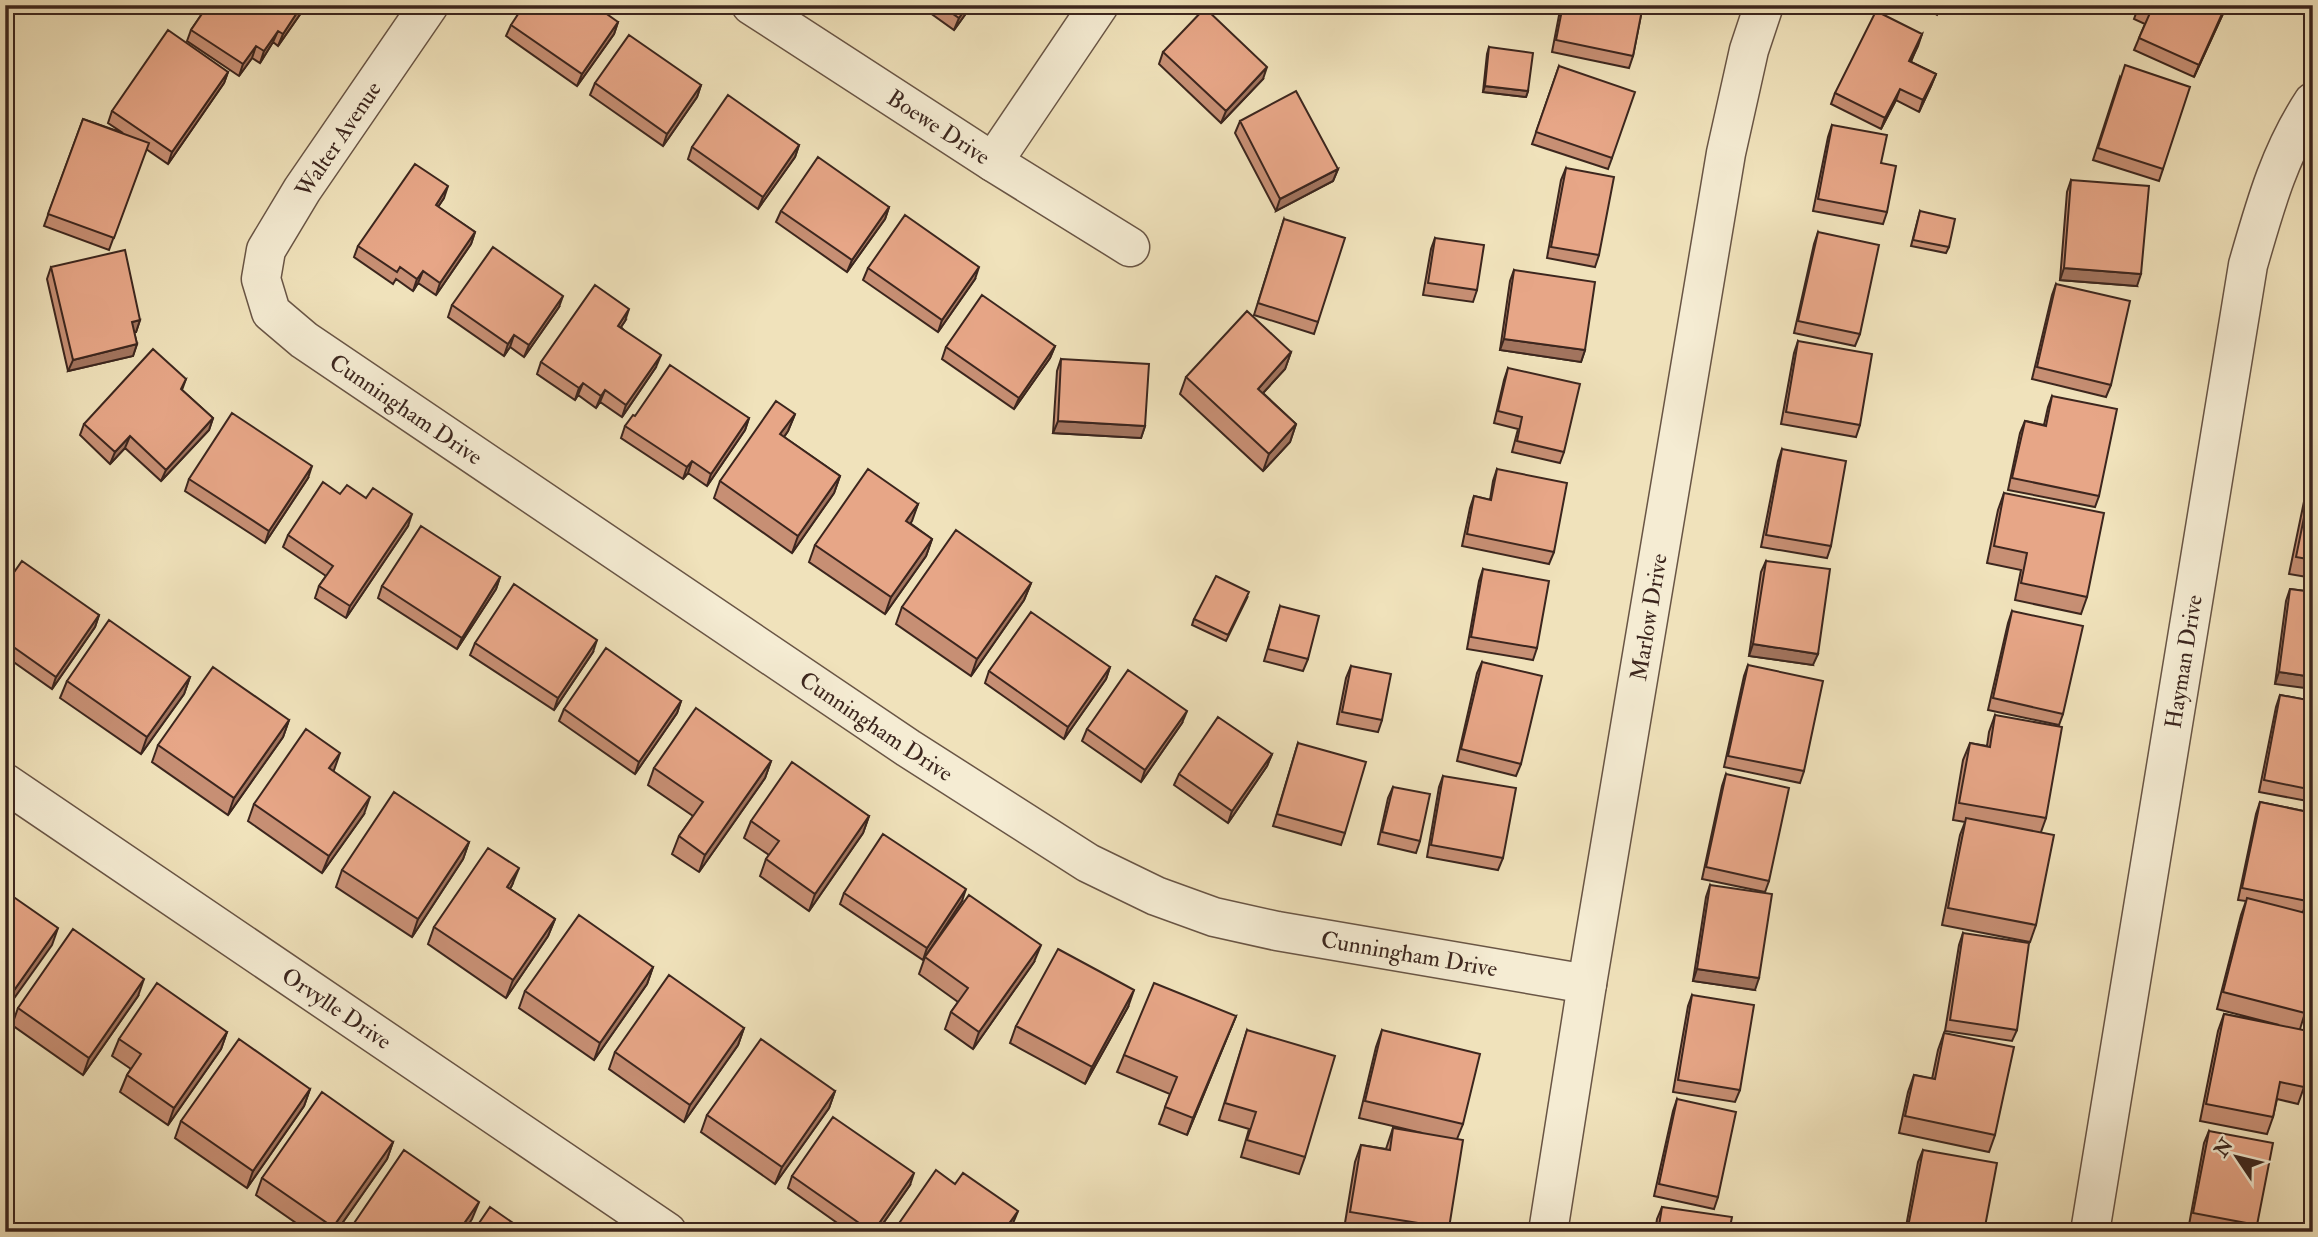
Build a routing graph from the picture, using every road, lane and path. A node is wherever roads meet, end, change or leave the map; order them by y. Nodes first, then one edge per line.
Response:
1 (429, 5) edge
2 (751, 5) edge
3 (1099, 5) edge
4 (1764, 5) edge
5 (2313, 102) edge
6 (993, 162) junction
7 (1130, 247) dead end
8 (261, 279) joint
9 (5, 783) edge
10 (1587, 984) junction
11 (667, 1232) edge
12 (1548, 1232) edge
13 (2090, 1232) edge

1 - 8 street, Walter Avenue
2 - 6 street, Boewe Drive
3 - 6 street
4 - 10 street, Marlow Drive
5 - 13 street, Hayman Drive
6 - 7 street, Boewe Drive
8 - 10 street, Cunningham Drive
9 - 11 street, Orvylle Drive
10 - 12 street, Marlow Drive

